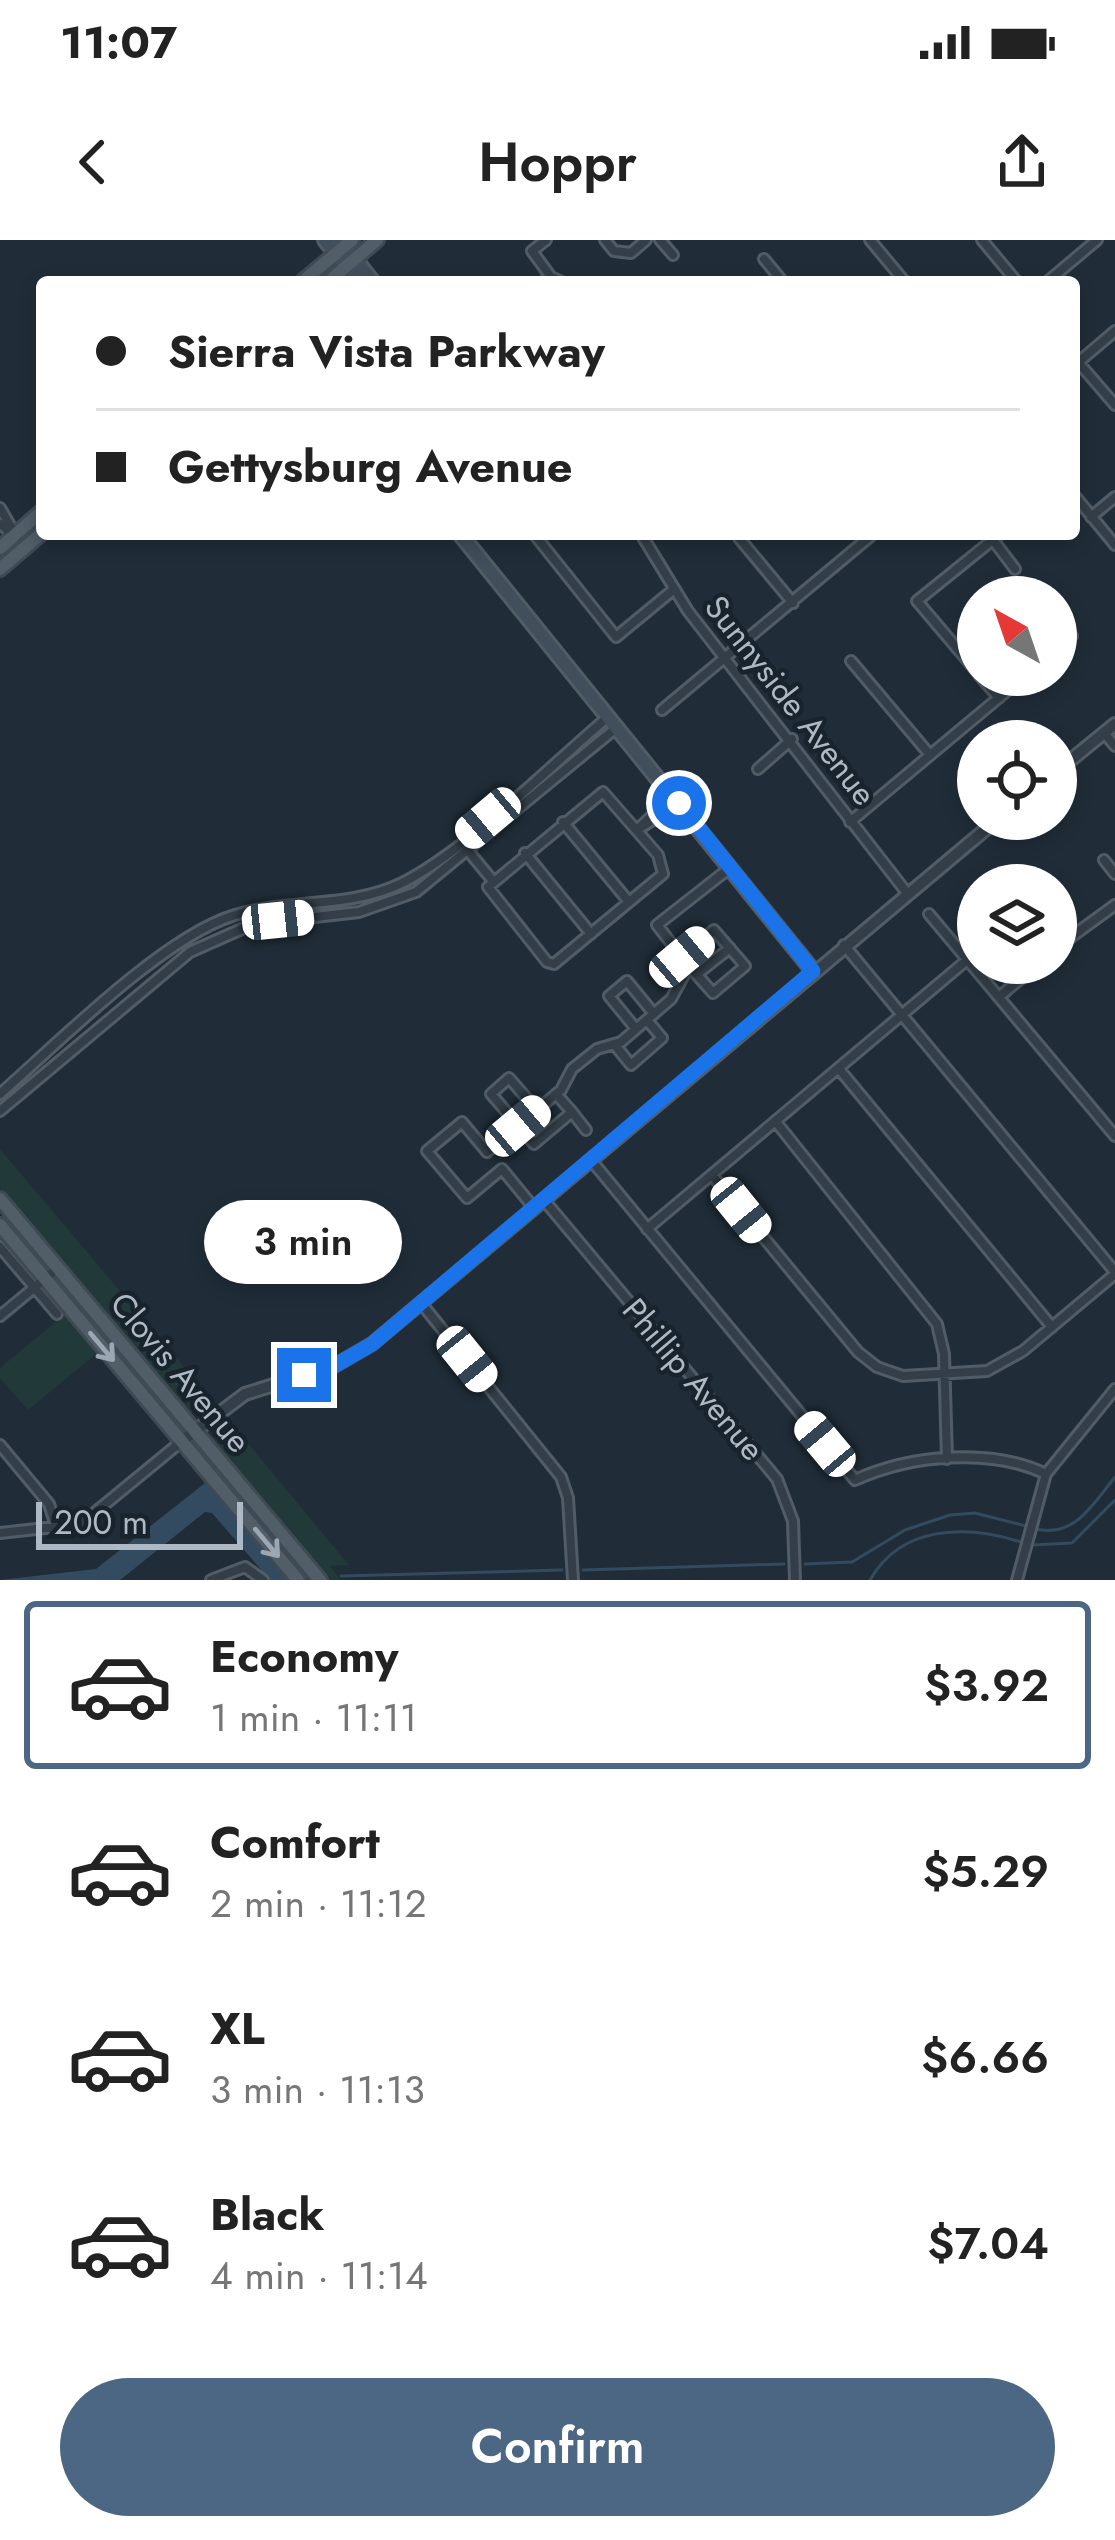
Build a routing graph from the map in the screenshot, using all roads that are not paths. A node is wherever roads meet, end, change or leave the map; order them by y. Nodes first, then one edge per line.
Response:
1 (325, 240) edge
2 (377, 240) edge
3 (546, 240) edge
4 (605, 240) edge
5 (646, 240) edge
6 (660, 240) edge
7 (870, 240) edge
8 (982, 240) edge
9 (1097, 240) edge
10 (343, 245) edge
11 (673, 255) dead end
12 (764, 259) dead end
13 (351, 262) junction
14 (309, 276) edge
15 (335, 276) edge
16 (357, 276) edge
17 (366, 276) edge
18 (544, 276) edge
19 (778, 276) edge
20 (900, 276) edge
21 (1012, 276) edge
22 (1054, 276) edge
23 (1115, 331) edge
24 (1080, 361) edge
25 (1080, 368) edge
26 (1115, 405) edge
27 (1115, 497) edge
28 (1080, 503) edge
29 (0, 508) edge
30 (36, 516) edge
31 (1091, 517) junction
32 (0, 524) edge
33 (15, 535) junction
34 (36, 539) edge
35 (465, 540) edge
36 (539, 540) edge
37 (644, 540) edge
38 (744, 540) edge
39 (866, 540) edge
40 (992, 540) edge
41 (998, 540) edge
42 (1115, 545) edge
43 (0, 548) edge
44 (26, 548) junction
45 (0, 569) edge
46 (1016, 569) dead end
47 (673, 590) junction
48 (793, 603) junction
49 (957, 648) edge
50 (725, 657) junction
51 (851, 661) dead end
52 (1001, 696) edge
53 (999, 698) joint
54 (662, 710) dead end
55 (613, 722) junction
56 (1115, 724) edge
57 (1104, 734) junction
58 (792, 739) junction
59 (1115, 746) edge
60 (930, 755) junction
61 (1077, 755) edge
62 (758, 769) dead end
63 (676, 799) junction
64 (563, 822) junction
65 (850, 822) junction
66 (637, 830) junction
67 (972, 840) edge
68 (469, 852) junction
69 (525, 853) junction
70 (1104, 860) dead end
71 (731, 867) junction
72 (1115, 874) edge
73 (493, 881) junction
74 (907, 893) junction
75 (629, 902) junction
76 (1115, 905) edge
77 (928, 914) dead end
78 (1077, 930) edge
79 (591, 934) junction
80 (844, 945) junction
81 (730, 948) junction
82 (957, 948) edge
83 (686, 961) junction
84 (957, 969) edge
85 (813, 971) junction
86 (697, 974) junction
87 (988, 984) edge
88 (1014, 984) edge
89 (999, 997) junction
90 (903, 1015) junction
91 (651, 1017) junction
92 (636, 1030) junction
93 (614, 1044) junction
94 (838, 1069) junction
95 (0, 1094) edge
96 (556, 1094) junction
97 (537, 1110) junction
98 (0, 1111) edge
99 (572, 1112) junction
100 (776, 1121) junction
101 (518, 1126) junction
102 (586, 1130) dead end
103 (1115, 1136) edge
104 (487, 1152) junction
105 (591, 1160) junction
106 (502, 1169) junction
107 (712, 1175) junction
108 (0, 1199) edge
109 (539, 1204) junction
110 (0, 1225) edge
111 (647, 1229) junction
112 (0, 1246) edge
113 (58, 1268) junction
114 (1115, 1273) edge
115 (39, 1282) junction
116 (421, 1303) junction
117 (57, 1314) dead end
118 (0, 1316) edge
119 (1052, 1327) junction
120 (945, 1375) junction
121 (1115, 1389) edge
122 (195, 1431) junction
123 (182, 1441) junction
124 (0, 1445) edge
125 (947, 1459) junction
126 (1046, 1474) junction
127 (57, 1529) junction
128 (0, 1533) edge
129 (211, 1580) edge
130 (263, 1580) edge
131 (298, 1580) edge
132 (320, 1580) edge
133 (573, 1580) edge
134 (795, 1580) edge
135 (1018, 1580) edge

1 - 10 main road
2 - 13 main road
3 - 18 street
4 - 5 street
6 - 11 street
7 - 20 street
8 - 21 street
9 - 22 street
10 - 13 main road
10 - 14 main road
12 - 19 street
13 - 15 main road
13 - 16 main road
13 - 17 main road
23 - 24 street
25 - 26 street
27 - 31 street
28 - 31 street
29 - 33 street
30 - 33 main road
31 - 42 street
32 - 33 street
33 - 43 main road
33 - 44 street
34 - 44 main road
35 - 55 main road
36 - 47 street
37 - 47 street, Sunnyside Avenue
38 - 48 street
39 - 48 street
40 - 49 street
41 - 46 street
44 - 45 main road
47 - 50 street, Sunnyside Avenue
48 - 50 street
50 - 54 street
50 - 58 street, Sunnyside Avenue
51 - 60 street
52 - 53 street
53 - 60 street
55 - 63 main road
55 - 68 street
55 - 95 street
56 - 57 street
57 - 59 street
57 - 61 street
58 - 62 street
58 - 65 street, Sunnyside Avenue
60 - 65 street
63 - 66 street
63 - 71 main road
64 - 66 street
64 - 69 street
64 - 75 street
65 - 74 street, Sunnyside Avenue
66 - 75 street
67 - 74 street
68 - 73 street
68 - 98 street
69 - 73 street
69 - 79 street
70 - 72 street
71 - 83 street
71 - 85 main road
73 - 79 street
74 - 80 street
75 - 79 street
76 - 78 street
77 - 82 street
80 - 85 street
80 - 90 street
81 - 83 street
81 - 86 street
81 - 86 street
83 - 86 street
83 - 91 street
84 - 90 street
85 - 105 street
87 - 89 street
88 - 89 street
89 - 103 street
90 - 94 street
90 - 114 street
91 - 92 street
91 - 92 street
91 - 93 street
92 - 93 street
93 - 96 street
94 - 100 street
94 - 119 street
96 - 97 street
96 - 99 street
97 - 101 street
97 - 101 street
99 - 101 street
99 - 102 street
100 - 107 street
100 - 120 street
101 - 104 street
104 - 106 street, Phillip Avenue
104 - 106 street
105 - 109 street
105 - 111 street
106 - 109 street, Phillip Avenue
107 - 111 street
107 - 120 street
108 - 113 main road, Clovis Avenue
109 - 116 street
109 - 134 street, Phillip Avenue
110 - 115 main road, Clovis Avenue
111 - 125 street
112 - 115 street
113 - 115 street
113 - 122 main road, Clovis Avenue
114 - 119 street
115 - 117 street
115 - 118 street
115 -> 123 main road, Clovis Avenue
116 - 122 street
116 - 133 street
119 - 120 street
120 - 125 street
121 - 126 street
122 - 123 street
122 - 132 main road, Clovis Avenue
123 - 127 street
123 -> 131 main road, Clovis Avenue
124 - 127 street
125 - 126 street
126 - 135 street
127 - 128 street
129 - 130 street

